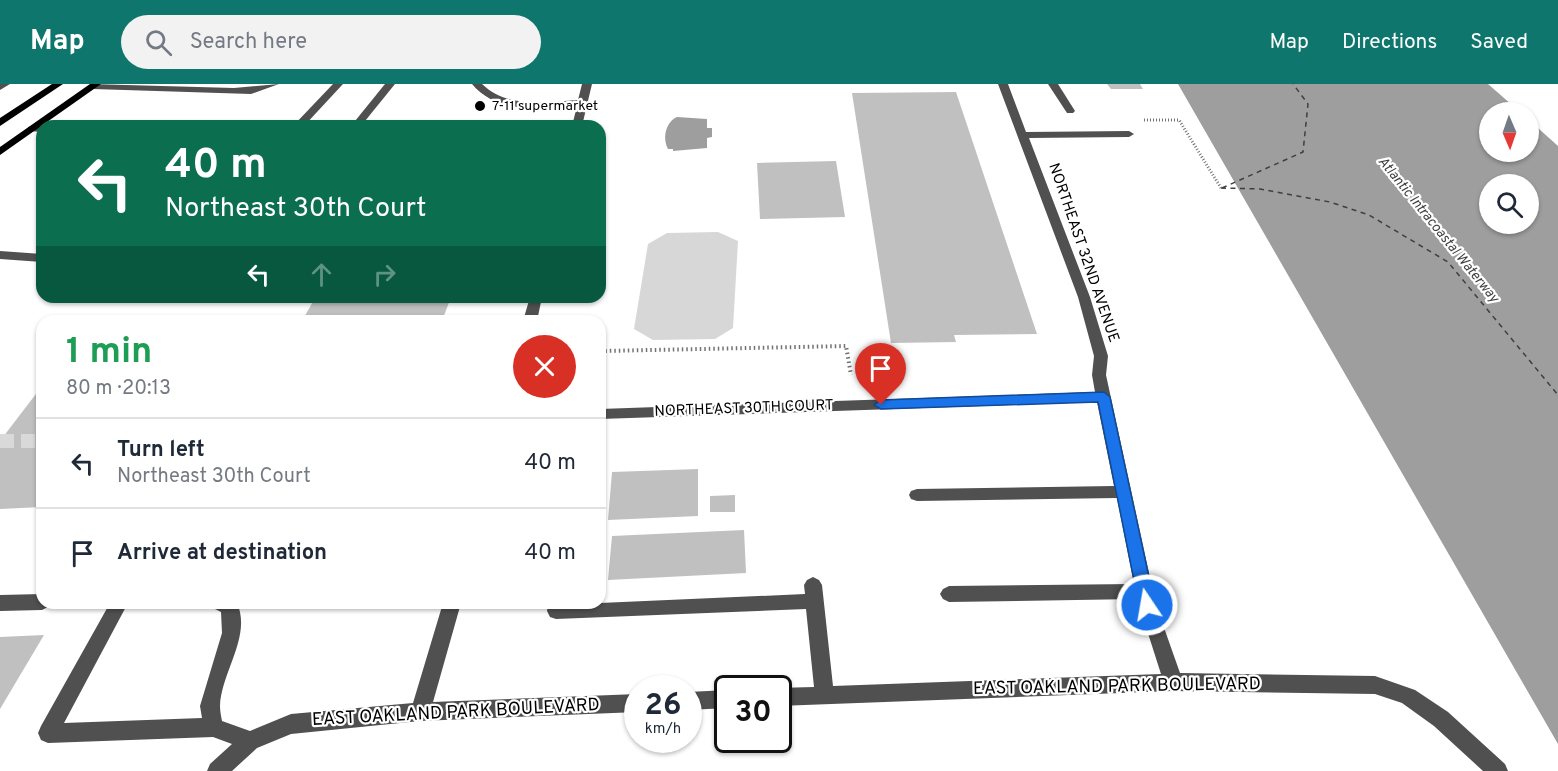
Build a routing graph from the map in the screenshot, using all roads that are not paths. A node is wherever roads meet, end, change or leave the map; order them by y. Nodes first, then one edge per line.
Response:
1 (5, 84) edge
2 (58, 84) edge
3 (274, 84) edge
4 (338, 84) edge
5 (390, 84) edge
6 (477, 84) edge
7 (587, 84) edge
8 (1003, 84) edge
9 (1053, 84) edge
10 (94, 85) edge
11 (0, 87) edge
12 (583, 103) junction
13 (1070, 111) dead end
14 (49, 120) edge
15 (304, 120) edge
16 (361, 120) edge
17 (579, 120) edge
18 (0, 123) edge
19 (36, 130) edge
20 (1129, 134) road end
21 (1024, 135) junction
22 (0, 152) edge
23 (0, 255) edge
24 (36, 258) edge
25 (1104, 397) junction
26 (606, 414) edge
27 (1124, 492) junction
28 (917, 495) dead end
29 (1144, 591) junction
30 (949, 594) dead end
31 (36, 602) edge
32 (0, 603) edge
33 (606, 608) edge
34 (116, 609) edge
35 (230, 609) edge
36 (451, 609) edge
37 (556, 609) edge
38 (585, 609) edge
39 (1173, 682) junction
40 (824, 695) junction
41 (792, 696) edge
42 (624, 704) edge
43 (420, 712) junction
44 (213, 727) junction
45 (250, 741) junction
46 (217, 771) edge
47 (1497, 771) edge

1 - 11 street
2 - 18 main road
3 - 10 street
4 - 15 street
5 - 16 street
6 - 12 street
7 - 12 street
8 - 21 street, NORTHEAST 32ND AVENUE
9 - 13 street
10 - 14 main road
12 - 17 street
19 - 22 main road
20 - 21 street
21 - 25 street, NORTHEAST 32ND AVENUE
23 - 24 street
25 - 26 street, NORTHEAST 30TH COURT
25 - 27 street, NORTHEAST 32ND AVENUE
27 - 28 street
27 - 29 street, NORTHEAST 32ND AVENUE
29 - 30 street
29 - 39 street, NORTHEAST 32ND AVENUE
31 - 32 street
33 - 40 street
34 - 44 street
35 - 44 street
36 - 43 street
37 - 38 street
39 - 40 street, EAST OAKLAND PARK BOULEVARD
39 - 47 street, EAST OAKLAND PARK BOULEVARD
40 - 41 street, EAST OAKLAND PARK BOULEVARD
42 - 43 street, EAST OAKLAND PARK BOULEVARD
43 - 45 street, EAST OAKLAND PARK BOULEVARD
44 - 45 street
45 - 46 street, EAST OAKLAND PARK BOULEVARD

